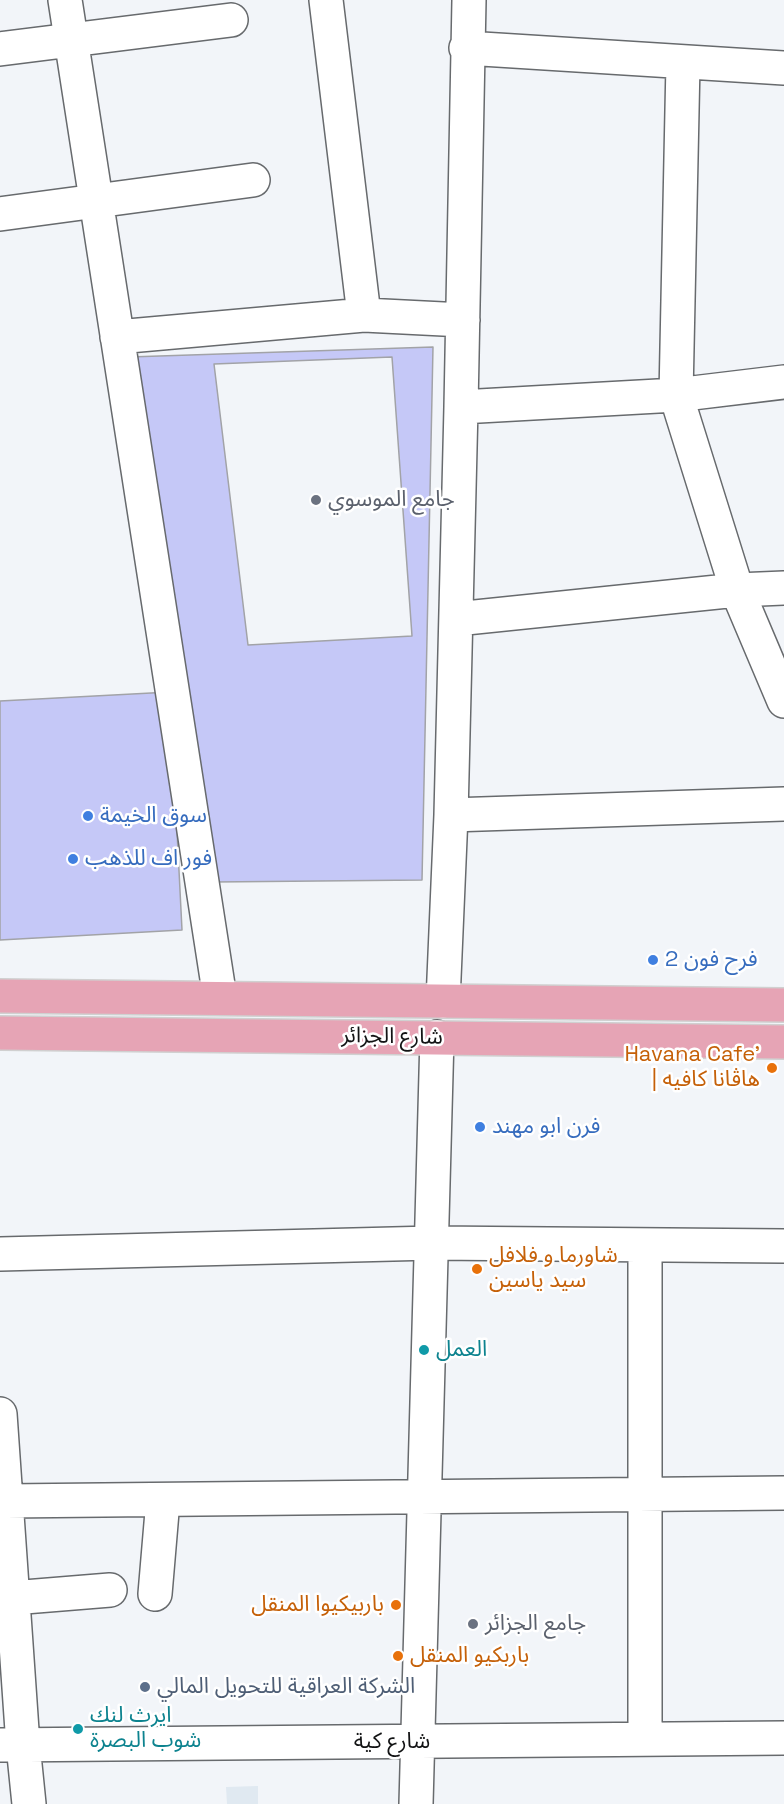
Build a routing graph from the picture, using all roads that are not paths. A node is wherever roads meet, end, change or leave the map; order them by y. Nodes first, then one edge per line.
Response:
1 (65, 0) edge
2 (326, 0) edge
3 (469, 0) edge
4 (231, 20) dead end
5 (71, 40) junction
6 (466, 48) junction
7 (0, 49) edge
8 (683, 63) junction
9 (784, 68) edge
10 (253, 180) dead end
11 (96, 201) junction
12 (0, 214) edge
13 (364, 315) junction
14 (463, 320) junction
15 (117, 337) junction
16 (784, 382) edge
17 (676, 395) junction
18 (461, 407) junction
19 (784, 588) edge
20 (737, 590) junction
21 (456, 619) junction
22 (784, 701) edge
23 (784, 804) edge
24 (451, 815) junction
25 (0, 996) edge
26 (220, 998) junction
27 (443, 1001) junction
28 (784, 1005) edge
29 (0, 1033) edge
30 (437, 1037) junction
31 (784, 1042) edge
32 (432, 1243) junction
33 (645, 1245) junction
34 (784, 1246) edge
35 (0, 1254) edge
36 (0, 1414) edge
37 (784, 1493) edge
38 (644, 1495) junction
39 (424, 1497) junction
40 (163, 1500) junction
41 (6, 1501) junction
42 (110, 1590) dead end
43 (155, 1594) dead end
44 (12, 1598) junction
45 (784, 1738) edge
46 (645, 1739) junction
47 (418, 1742) junction
48 (11, 1745) edge
49 (29, 1804) edge
50 (416, 1804) edge

1 - 5 street
2 - 13 street
3 - 6 street
4 - 5 street
5 - 7 street
5 - 11 street
6 - 8 street
6 - 14 street
8 - 9 street
8 - 17 street
10 - 11 street
11 - 12 street
11 - 15 street
13 - 14 street
13 - 15 street
14 - 18 street
15 - 26 street
16 - 17 street
17 - 18 street
17 - 20 street
18 - 21 street
19 - 20 street
20 - 21 street
20 - 22 street
21 - 24 street
23 - 24 street
24 - 27 street
25 - 26 main road, شارع الجزائر
26 - 27 main road, شارع الجزائر
27 - 28 main road, شارع الجزائر
29 - 30 main road, شارع الجزائر
30 - 31 main road, شارع الجزائر
30 - 32 street
32 - 33 street
32 - 35 street
32 - 39 street
33 - 34 street
33 - 38 street
36 - 41 street
37 - 38 street
38 - 39 street
38 - 46 street
39 - 40 street
39 - 47 street
40 - 41 street
40 - 43 street
41 - 44 street
42 - 44 street
44 - 48 street
45 - 46 street, شارع كية
46 - 47 street, شارع كية
47 - 48 street, شارع كية
47 - 50 street
48 - 49 street

